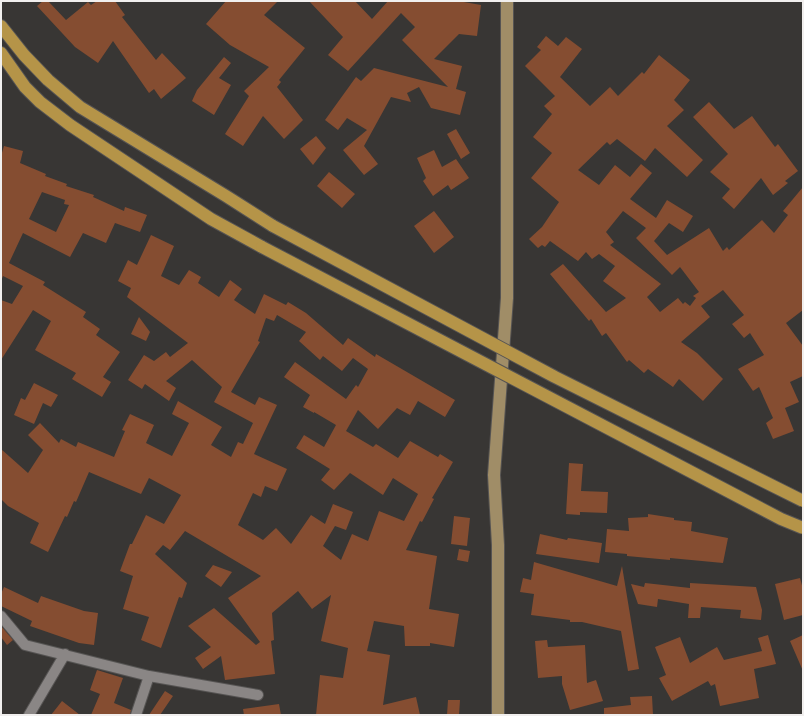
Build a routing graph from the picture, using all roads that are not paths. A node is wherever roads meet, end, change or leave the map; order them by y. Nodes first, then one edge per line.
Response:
1 (507, 1) edge
2 (1, 26) edge
3 (1, 53) edge
4 (803, 501) edge
5 (803, 528) edge
6 (1, 616) edge
7 (65, 654) junction
8 (149, 676) junction
9 (258, 695) dead end
10 (29, 715) edge
11 (136, 715) edge
12 (498, 715) edge

1 - 12 street
2 - 4 main road, bridge
3 - 5 main road, bridge
6 - 7 street
7 - 8 street
7 - 10 street
8 - 9 street
8 - 11 street

